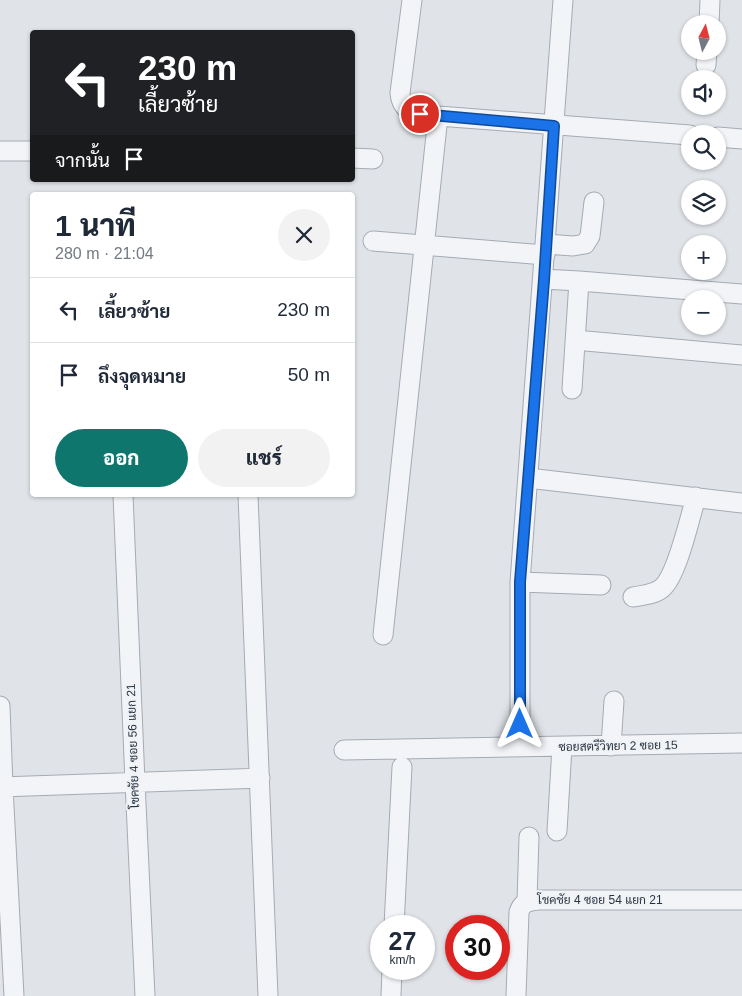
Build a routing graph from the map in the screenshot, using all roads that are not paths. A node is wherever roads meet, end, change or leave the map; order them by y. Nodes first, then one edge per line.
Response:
1 (412, 0) edge
2 (563, 0) edge
3 (710, 0) edge
4 (709, 15) edge
5 (438, 116) junction
6 (554, 126) junction
7 (681, 134) edge
8 (726, 138) edge
9 (742, 139) edge
10 (0, 150) edge
11 (30, 151) edge
12 (355, 158) edge
13 (373, 159) dead end
14 (594, 202) dead end
15 (373, 241) dead end
16 (424, 245) junction
17 (545, 249) junction
18 (544, 280) junction
19 (578, 281) junction
20 (742, 294) edge
21 (575, 340) junction
22 (742, 355) edge
23 (572, 388) dead end
24 (528, 478) junction
25 (123, 497) edge
26 (248, 497) edge
27 (696, 497) junction
28 (742, 503) edge
29 (520, 582) junction
30 (601, 585) dead end
31 (633, 597) dead end
32 (383, 635) dead end
33 (614, 701) dead end
34 (0, 706) edge
35 (520, 724) dead end
36 (742, 744) edge
37 (611, 746) junction
38 (562, 747) junction
39 (344, 750) dead end
40 (402, 767) dead end
41 (260, 778) junction
42 (135, 782) junction
43 (1, 787) edge
44 (557, 831) dead end
45 (529, 837) dead end
46 (742, 900) edge
47 (527, 901) junction
48 (395, 915) edge
49 (392, 980) edge
50 (14, 996) edge
51 (145, 996) edge
52 (268, 996) edge
53 (391, 996) edge
54 (516, 996) edge

1 - 5 street
2 - 6 street
3 - 4 street
5 - 6 street
5 - 16 street
6 - 7 street
6 - 17 street
8 - 9 street
10 - 11 street
12 - 13 street
14 - 17 street
15 - 16 street
16 - 17 street
16 - 32 street
17 - 18 street
18 - 19 street
18 - 24 street
19 - 20 street
19 - 21 street
21 - 22 street
21 - 23 street
24 - 27 street
24 - 29 street
25 - 42 street, โชคชัย 4 ซอย 56 แยก 21
26 - 41 street
27 - 28 street
27 - 31 street
29 - 30 street
29 - 35 street
33 - 37 street
34 - 43 street
36 - 37 street, ซอยสตรีวิทยา 2 ซอย 15
37 - 38 street, ซอยสตรีวิทยา 2 ซอย 15
38 - 39 street, ซอยสตรีวิทยา 2 ซอย 15
38 - 44 street
40 - 48 street
41 - 42 street
41 - 52 street
42 - 43 street
42 - 51 street, โชคชัย 4 ซอย 56 แยก 21
43 - 50 street
45 - 47 street
46 - 47 street, โชคชัย 4 ซอย 54 แยก 21
47 - 54 street, โชคชัย 4 ซอย 54 แยก 21
49 - 53 street

